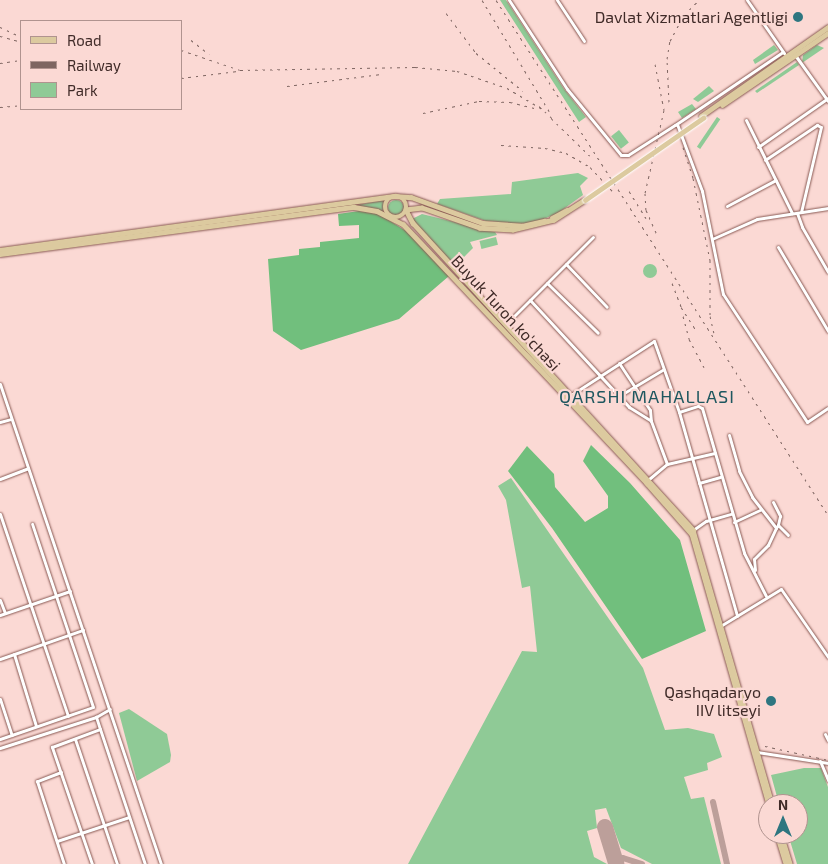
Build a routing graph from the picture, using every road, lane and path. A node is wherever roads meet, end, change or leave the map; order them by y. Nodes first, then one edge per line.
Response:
1 (509, 0) edge
2 (557, 0) edge
3 (747, 0) edge
4 (828, 27) edge
5 (828, 33) edge
6 (584, 41) dead end
7 (785, 54) junction
8 (796, 56) junction
9 (759, 78) junction
10 (827, 100) edge
11 (746, 120) dead end
12 (677, 124) junction
13 (758, 146) junction
14 (765, 160) junction
15 (776, 180) junction
16 (395, 196) junction
17 (584, 199) junction
18 (727, 206) dead end
19 (828, 208) edge
20 (406, 210) junction
21 (797, 213) junction
22 (391, 217) junction
23 (593, 236) dead end
24 (712, 239) junction
25 (778, 247) dead end
26 (0, 250) edge
27 (0, 254) edge
28 (566, 264) junction
29 (828, 272) edge
30 (547, 283) junction
31 (530, 300) junction
32 (607, 307) dead end
33 (506, 324) junction
34 (828, 331) edge
35 (598, 333) dead end
36 (618, 363) junction
37 (664, 369) junction
38 (599, 376) junction
39 (0, 384) edge
40 (633, 387) junction
41 (569, 395) junction
42 (618, 396) junction
43 (828, 408) edge
44 (679, 412) junction
45 (11, 418) junction
46 (650, 421) junction
47 (0, 422) edge
48 (730, 435) dead end
49 (715, 453) junction
50 (692, 460) junction
51 (667, 464) junction
52 (28, 468) junction
53 (720, 477) junction
54 (0, 479) edge
55 (649, 479) junction
56 (699, 483) junction
57 (773, 502) dead end
58 (760, 510) junction
59 (0, 514) edge
60 (731, 514) junction
61 (709, 520) junction
62 (734, 522) junction
63 (32, 524) dead end
64 (777, 527) junction
65 (693, 530) junction
66 (788, 535) dead end
67 (755, 571) junction
68 (70, 591) junction
69 (56, 596) junction
70 (766, 596) junction
71 (0, 600) edge
72 (30, 604) junction
73 (4, 613) junction
74 (0, 615) edge
75 (737, 616) junction
76 (722, 625) junction
77 (83, 630) junction
78 (69, 635) junction
79 (43, 644) junction
80 (14, 654) junction
81 (828, 658) edge
82 (0, 659) edge
83 (0, 699) edge
84 (110, 709) junction
85 (68, 716) junction
86 (96, 718) junction
87 (36, 726) junction
88 (100, 729) junction
89 (825, 734) dead end
90 (12, 735) junction
91 (0, 739) edge
92 (75, 739) junction
93 (828, 740) edge
94 (0, 748) edge
95 (756, 752) junction
96 (820, 761) junction
97 (828, 763) edge
98 (61, 772) junction
99 (828, 780) edge
100 (768, 794) edge
101 (129, 817) junction
102 (104, 824) junction
103 (82, 832) junction
104 (57, 841) junction
105 (780, 844) edge
106 (784, 844) edge
107 (64, 864) edge
108 (92, 864) edge
109 (117, 864) edge
110 (145, 864) edge
111 (161, 864) edge
112 (786, 864) edge
113 (790, 864) edge

1 - 12 street
2 - 6 street
3 - 7 street
4 - 7 main road
5 - 8 main road
7 - 9 main road
7 - 12 street
8 - 9 main road
8 - 10 street
9 - 17 main road, bridge
10 - 13 street
11 - 13 street
12 - 24 street
13 - 14 street
14 - 15 street
14 - 21 street
15 - 18 street
15 - 21 street
16 - 17 main road
16 - 20 main road
16 - 22 main road
16 - 26 main road
17 - 20 main road
19 - 21 street
20 - 22 main road
20 - 33 main road, Buyuk Turon ko'chasi
21 - 24 street
21 - 29 street
22 - 27 main road, Buyuk Turon ko'chasi
22 - 41 main road, Buyuk Turon ko'chasi
23 - 28 street
24 - 43 street
25 - 34 street
28 - 30 street
28 - 32 street
30 - 31 street
30 - 35 street
31 - 33 street
31 - 38 street
33 - 41 main road, Buyuk Turon ko'chasi
36 - 37 street
36 - 38 street
36 - 40 street
37 - 40 street
37 - 44 street
38 - 41 street
38 - 42 street
39 - 45 street
40 - 42 street
40 - 46 street
41 - 55 main road, Buyuk Turon ko'chasi
41 - 95 main road, Buyuk Turon ko'chasi
42 - 46 street
44 - 49 street
44 - 50 street
45 - 47 street
45 - 52 street
46 - 51 street
48 - 58 street
49 - 50 street
49 - 53 street
50 - 51 street
50 - 56 street
51 - 55 street
52 - 54 street
52 - 68 street
53 - 56 street
53 - 60 street
55 - 65 main road, Buyuk Turon ko'chasi
56 - 61 street
57 - 64 street
58 - 62 street
58 - 64 street
59 - 72 street
60 - 61 street
60 - 62 street
61 - 65 street
61 - 75 street
62 - 67 street
63 - 69 street
64 - 66 street
64 - 67 street
65 - 76 main road, Buyuk Turon ko'chasi
67 - 70 street
68 - 69 street
68 - 77 street
69 - 72 street
69 - 78 street
70 - 75 street
70 - 81 street
71 - 73 street
72 - 73 street
72 - 79 street
73 - 74 street
75 - 76 street
76 - 95 main road, Buyuk Turon ko'chasi
77 - 78 street
77 - 84 street
78 - 79 street
78 - 85 street
79 - 80 street
79 - 85 street
80 - 82 street
80 - 87 street
83 - 90 street
84 - 86 street
84 - 111 street
85 - 87 street
86 - 88 street
86 - 94 street
87 - 90 street
88 - 92 street
88 - 101 street
89 - 93 street
90 - 91 street
92 - 98 street
92 - 102 street
95 - 96 street
95 - 100 main road, Buyuk Turon ko'chasi
96 - 97 street
96 - 99 street
98 - 103 street
98 - 104 street
101 - 102 street
101 - 110 street
102 - 103 street
102 - 109 street
103 - 104 street
103 - 108 street
104 - 107 street
105 - 112 main road
106 - 113 main road

